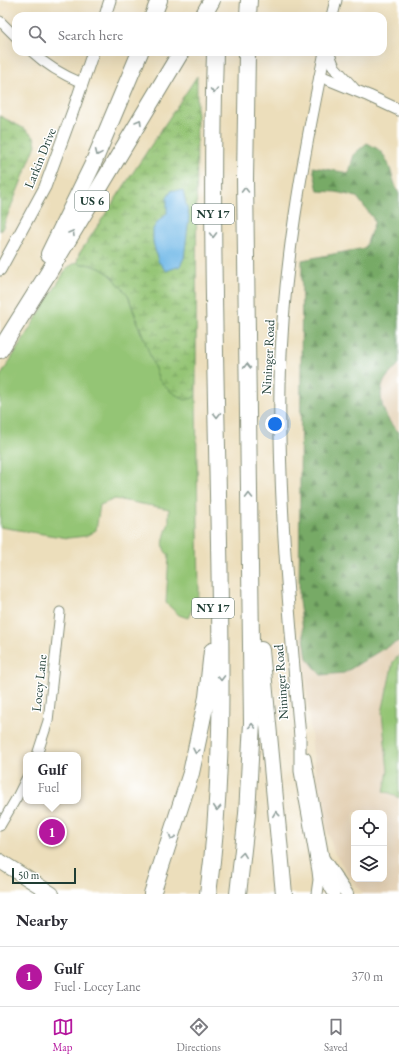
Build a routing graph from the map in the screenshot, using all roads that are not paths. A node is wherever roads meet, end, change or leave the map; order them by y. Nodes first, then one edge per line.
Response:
1 (110, 0) edge
2 (159, 0) edge
3 (212, 0) edge
4 (216, 0) edge
5 (249, 0) edge
6 (336, 0) edge
7 (106, 12) edge
8 (154, 12) edge
9 (205, 12) edge
10 (216, 12) edge
11 (248, 12) edge
12 (333, 12) edge
13 (0, 21) edge
14 (12, 33) edge
15 (36, 56) edge
16 (92, 56) edge
17 (138, 56) edge
18 (179, 56) edge
19 (215, 56) edge
20 (247, 56) edge
21 (325, 56) edge
22 (328, 56) edge
23 (320, 76) junction
24 (82, 83) junction
25 (354, 90) junction
26 (399, 110) edge
27 (0, 270) edge
28 (218, 499) junction
29 (250, 535) junction
30 (60, 612) dead end
31 (300, 737) junction
32 (38, 752) edge
33 (23, 785) edge
34 (0, 826) edge
35 (324, 860) junction
36 (0, 862) edge
37 (154, 890) edge
38 (52, 894) edge
39 (208, 894) edge
40 (238, 894) edge
41 (284, 894) edge
42 (317, 894) edge
43 (322, 894) edge
44 (334, 894) edge
45 (347, 894) edge

1 - 7 street
2 - 8 highway
3 - 9 highway
4 - 10 highway
5 - 11 highway
6 - 12 street
13 - 14 street
15 - 24 street
16 - 24 street, Larkin Drive
17 -> 18 highway, US 6
19 -> 28 highway, NY 17
29 -> 20 highway, NY 17
21 - 23 street, Nininger Road
22 - 25 street
23 - 25 street
23 - 31 street, Nininger Road
24 - 27 street, Larkin Drive
25 - 26 street
28 -> 37 highway, NY 17
28 -> 39 highway
40 -> 29 highway
41 -> 29 highway, NY 17
30 - 32 street, Locey Lane
31 - 35 street, Nininger Road
31 - 42 street, Nininger Road
33 - 34 street
35 - 44 street, Nininger Road
35 - 45 main road
36 - 38 main road
43 - 44 street

